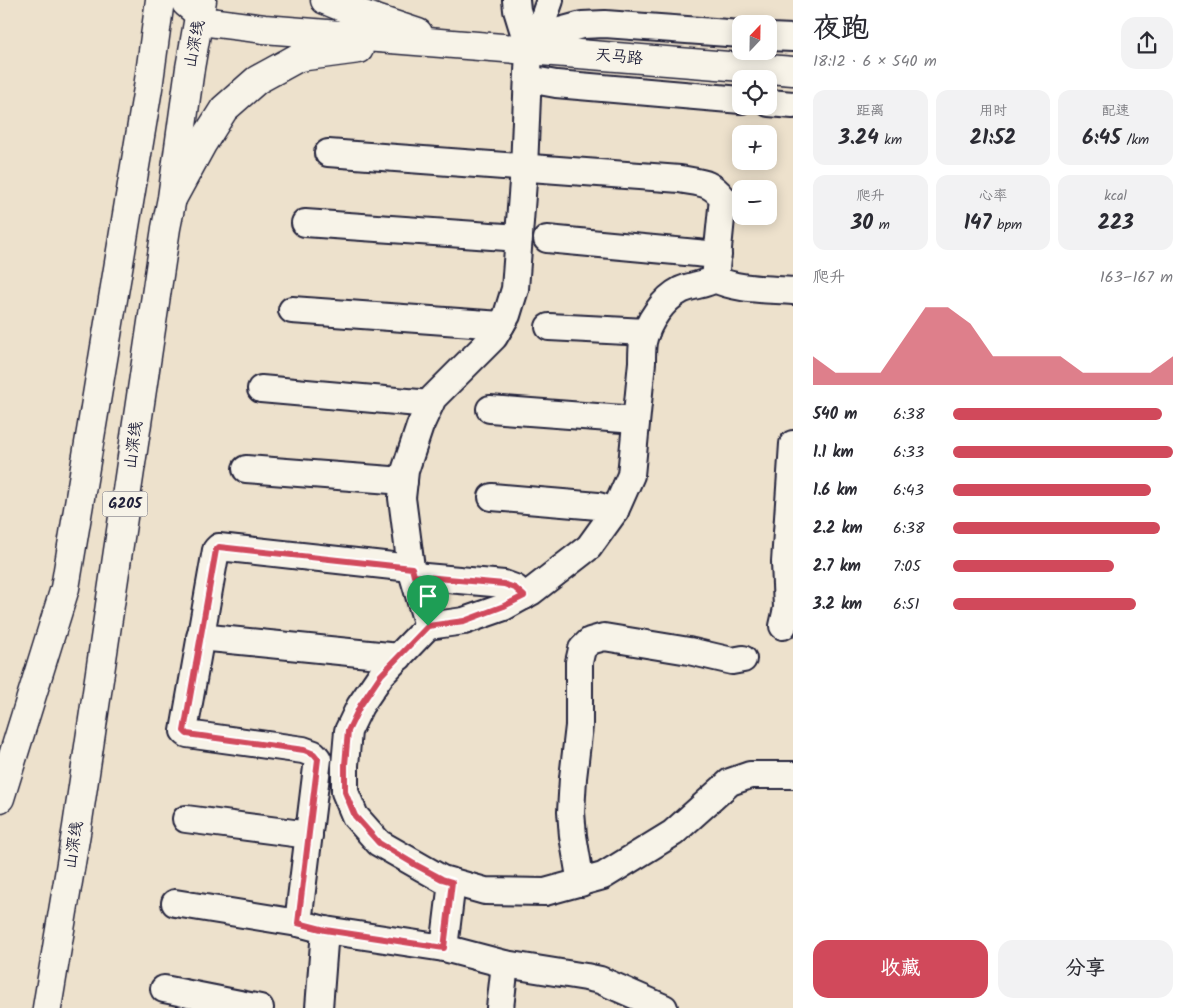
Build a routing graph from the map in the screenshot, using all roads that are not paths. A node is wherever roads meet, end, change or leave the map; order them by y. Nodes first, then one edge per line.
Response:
1 (160, 0) edge
2 (325, 0) edge
3 (516, 0) edge
4 (550, 0) edge
5 (196, 5) edge
6 (732, 33) edge
7 (778, 37) edge
8 (793, 38) edge
9 (445, 42) junction
10 (529, 49) junction
11 (793, 71) edge
12 (528, 79) junction
13 (148, 88) junction
14 (732, 99) edge
15 (777, 104) edge
16 (793, 105) edge
17 (328, 153) dead end
18 (524, 168) junction
19 (172, 198) junction
20 (305, 223) dead end
21 (519, 238) junction
22 (546, 239) dead end
23 (716, 267) junction
24 (793, 291) edge
25 (292, 310) dead end
26 (501, 325) junction
27 (549, 327) dead end
28 (646, 332) junction
29 (262, 389) dead end
30 (430, 404) junction
31 (490, 409) dead end
32 (636, 420) junction
33 (793, 444) edge
34 (246, 469) dead end
35 (404, 481) junction
36 (492, 497) dead end
37 (615, 511) junction
38 (413, 572) junction
39 (524, 596) junction
40 (428, 626) junction
41 (783, 626) dead end
42 (200, 637) junction
43 (399, 657) junction
44 (743, 659) dead end
45 (793, 775) edge
46 (0, 798) edge
47 (186, 819) dead end
48 (309, 835) junction
49 (452, 882) junction
50 (581, 883) junction
51 (175, 903) dead end
52 (298, 923) junction
53 (325, 930) junction
54 (444, 948) junction
55 (505, 964) junction
56 (164, 990) dead end
57 (47, 1008) edge
58 (260, 1008) edge
59 (319, 1008) edge
60 (500, 1008) edge
61 (662, 1008) edge

1 - 13 main road, G205
2 - 9 main road
3 - 10 street
4 - 10 street
5 - 9 main road
5 - 13 main road
5 - 19 main road, 山深线 / G205
6 - 10 street
7 - 8 street
9 - 10 main road, 天马路
9 - 19 main road
10 - 11 main road, 天马路
10 - 12 street
12 - 14 street
12 - 18 street
13 - 46 main road, G205
15 - 16 street
17 - 18 street
18 - 21 street
18 - 23 street
19 - 57 main road, 山深线 / G205
20 - 21 street
21 - 26 street
22 - 23 street
23 - 24 street
23 - 28 street
25 - 26 street
26 - 30 street
27 - 28 street
28 - 32 street
29 - 30 street
30 - 35 street
31 - 32 street
32 - 37 street
33 - 41 street
34 - 35 street
35 - 38 street
36 - 37 street
37 - 39 street
38 - 39 street
38 - 40 street
38 - 42 street
39 - 40 street
40 - 43 street
42 - 43 street
42 - 48 street
43 - 49 street
44 - 50 street
45 - 50 street
47 - 48 street
48 - 52 street
49 - 50 street
49 - 54 street
51 - 52 street
52 - 53 street
53 - 54 street
53 - 59 street
54 - 55 street
55 - 60 street
55 - 61 street
56 - 58 street

